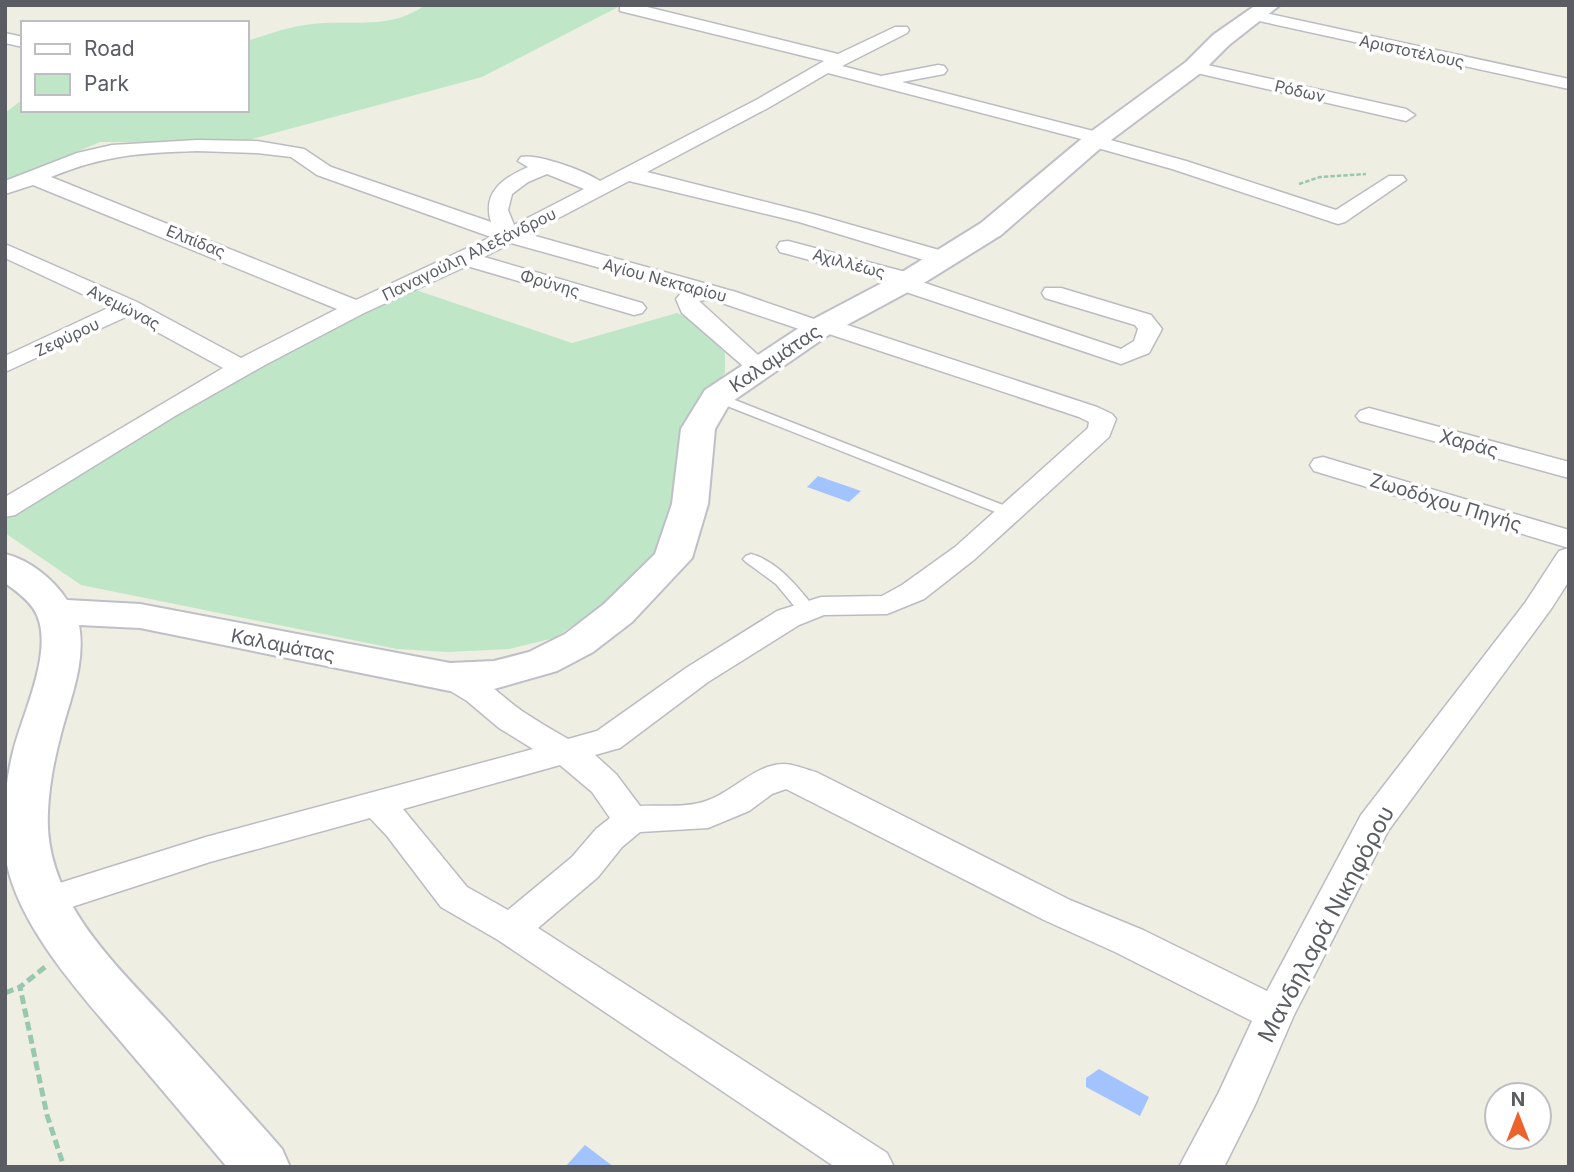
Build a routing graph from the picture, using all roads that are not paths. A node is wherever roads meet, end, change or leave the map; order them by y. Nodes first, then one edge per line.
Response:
1 (631, 5) edge
2 (1263, 11) edge
3 (901, 30) dead end
4 (832, 64) junction
5 (1194, 67) junction
6 (938, 70) dead end
7 (877, 81) junction
8 (1569, 83) edge
9 (1406, 115) dead end
10 (1096, 140) junction
11 (521, 158) dead end
12 (547, 167) junction
13 (627, 175) junction
14 (35, 178) junction
15 (1396, 180) road end
16 (5, 188) edge
17 (599, 190) junction
18 (510, 236) junction
19 (788, 247) dead end
20 (9, 254) edge
21 (466, 259) junction
22 (945, 259) junction
23 (906, 281) junction
24 (707, 293) junction
25 (1053, 293) dead end
26 (129, 307) junction
27 (356, 308) junction
28 (634, 308) dead end
29 (822, 327) junction
30 (5, 365) edge
31 (759, 367) junction
32 (241, 368) junction
33 (717, 397) junction
34 (1369, 416) dead end
35 (1323, 465) dead end
36 (1569, 470) edge
37 (5, 509) edge
38 (1008, 512) junction
39 (1569, 539) edge
40 (751, 559) dead end
41 (5, 565) edge
42 (1564, 574) edge
43 (807, 610) junction
44 (55, 612) junction
45 (450, 677) junction
46 (567, 753) junction
47 (376, 803) junction
48 (631, 820) junction
49 (44, 902) junction
50 (511, 929) junction
51 (1275, 1014) junction
52 (262, 1167) edge
53 (872, 1167) edge
54 (1200, 1167) edge

1 - 4 street
2 - 5 street, Καλαμάτας
2 - 8 street, Αριστοτέλους
3 - 4 street, Παναγούλη Αλεξάνδρου
4 - 7 street
4 - 13 street, Παναγούλη Αλεξάνδρου
5 - 9 street, Ρόδων
5 - 10 street, Καλαμάτας
6 - 7 street
7 - 10 street
10 - 15 street
10 - 22 street, Καλαμάτας
11 - 12 street
12 - 17 street
12 - 18 street
13 - 17 street, Παναγούλη Αλεξάνδρου
13 - 22 street
14 - 16 street, Αγίου Νεκταρίου
14 - 18 street, Αγίου Νεκταρίου
14 - 27 street, Ελπίδας
17 - 18 street, Παναγούλη Αλεξάνδρου
18 - 21 street, Παναγούλη Αλεξάνδρου
18 - 24 street, Αγίου Νεκταρίου
19 - 23 street, Αχιλλέως
20 - 26 street, Ανεμώνας
21 - 27 street, Παναγούλη Αλεξάνδρου
21 - 28 street, Φρύνης
22 - 23 street, Καλαμάτας
23 - 25 street, Αχιλλέως
23 - 29 street, Καλαμάτας
24 - 29 street, Αγίου Νεκταρίου
24 - 31 street
26 - 30 street, Ζεφύρου
26 - 32 street, Ανεμώνας
27 - 32 street, Παναγούλη Αλεξάνδρου
29 - 31 street, Καλαμάτας
29 - 38 street, Αγίου Νεκταρίου
31 - 33 street, Καλαμάτας
32 - 37 street, Παναγούλη Αλεξάνδρου
33 - 38 lane
33 - 45 street, Καλαμάτας
34 - 36 street, Χαράς
35 - 39 street, Ζωοδόχου Πηγής
38 - 43 street
40 - 43 lane
41 - 44 street
42 - 51 street, Μανδηλαρά Νικηφόρου
43 - 46 street
44 - 45 street, Καλαμάτας
44 - 49 street
45 - 46 street
46 - 47 street
46 - 48 street
47 - 49 street
47 - 50 street
48 - 50 street
48 - 51 street
49 - 52 street
50 - 53 street
51 - 54 street, Μανδηλαρά Νικηφόρου

